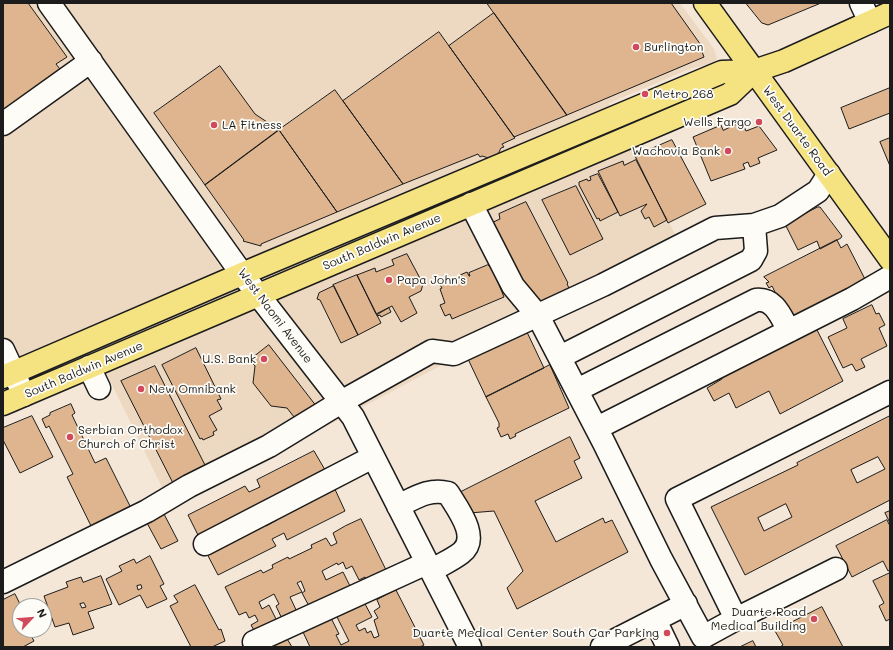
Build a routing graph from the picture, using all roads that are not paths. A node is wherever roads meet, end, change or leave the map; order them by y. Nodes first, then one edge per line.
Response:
1 (49, 3) edge
2 (705, 3) edge
3 (866, 12) edge
4 (890, 13) edge
5 (90, 61) junction
6 (754, 71) junction
7 (3, 124) edge
8 (829, 174) junction
9 (471, 204) junction
10 (754, 225) junction
11 (890, 259) edge
12 (242, 274) junction
13 (890, 277) edge
14 (258, 295) junction
15 (538, 316) junction
16 (789, 331) junction
17 (3, 350) edge
18 (560, 357) junction
19 (89, 367) junction
20 (8, 375) edge
21 (99, 388) dead end
22 (577, 390) junction
23 (890, 392) edge
24 (24, 395) junction
25 (341, 402) junction
26 (3, 404) edge
27 (597, 428) junction
28 (373, 457) junction
29 (398, 506) junction
30 (205, 544) dead end
31 (429, 567) junction
32 (836, 569) dead end
33 (3, 582) edge
34 (686, 604) junction
35 (736, 619) junction
36 (655, 620) junction
37 (254, 642) dead end
38 (470, 647) edge
39 (602, 647) edge
40 (668, 647) edge

1 - 5 street, West Naomi Avenue
2 - 6 main road, West Duarte Road
3 - 4 main road, South Baldwin Avenue
3 - 6 main road, South Baldwin Avenue
5 - 7 street
5 - 12 street, West Naomi Avenue
6 - 8 main road, West Duarte Road
6 - 9 main road, South Baldwin Avenue
6 - 12 main road, South Baldwin Avenue
8 - 10 street
8 - 11 main road, West Duarte Road
9 - 14 main road, South Baldwin Avenue
9 - 15 street
10 - 15 street
10 - 18 street
12 - 14 street, West Naomi Avenue
12 - 20 main road, South Baldwin Avenue
13 - 16 street
14 - 19 main road, South Baldwin Avenue
14 - 25 street, West Naomi Avenue
15 - 18 street
15 - 25 street
16 - 22 street
16 - 27 street
17 - 20 street
18 - 22 street
19 - 21 street
19 - 24 main road, South Baldwin Avenue
20 - 24 street
22 - 27 street
23 - 35 street
24 - 26 main road, South Baldwin Avenue
25 - 28 street, West Naomi Avenue
25 - 33 street
27 - 34 street
28 - 29 street, West Naomi Avenue
28 - 30 street
29 - 31 street, West Naomi Avenue
29 - 31 street
31 - 37 street
31 - 38 street, West Naomi Avenue
32 - 35 street
34 - 35 street
34 - 36 street
36 - 39 street
36 - 40 street

